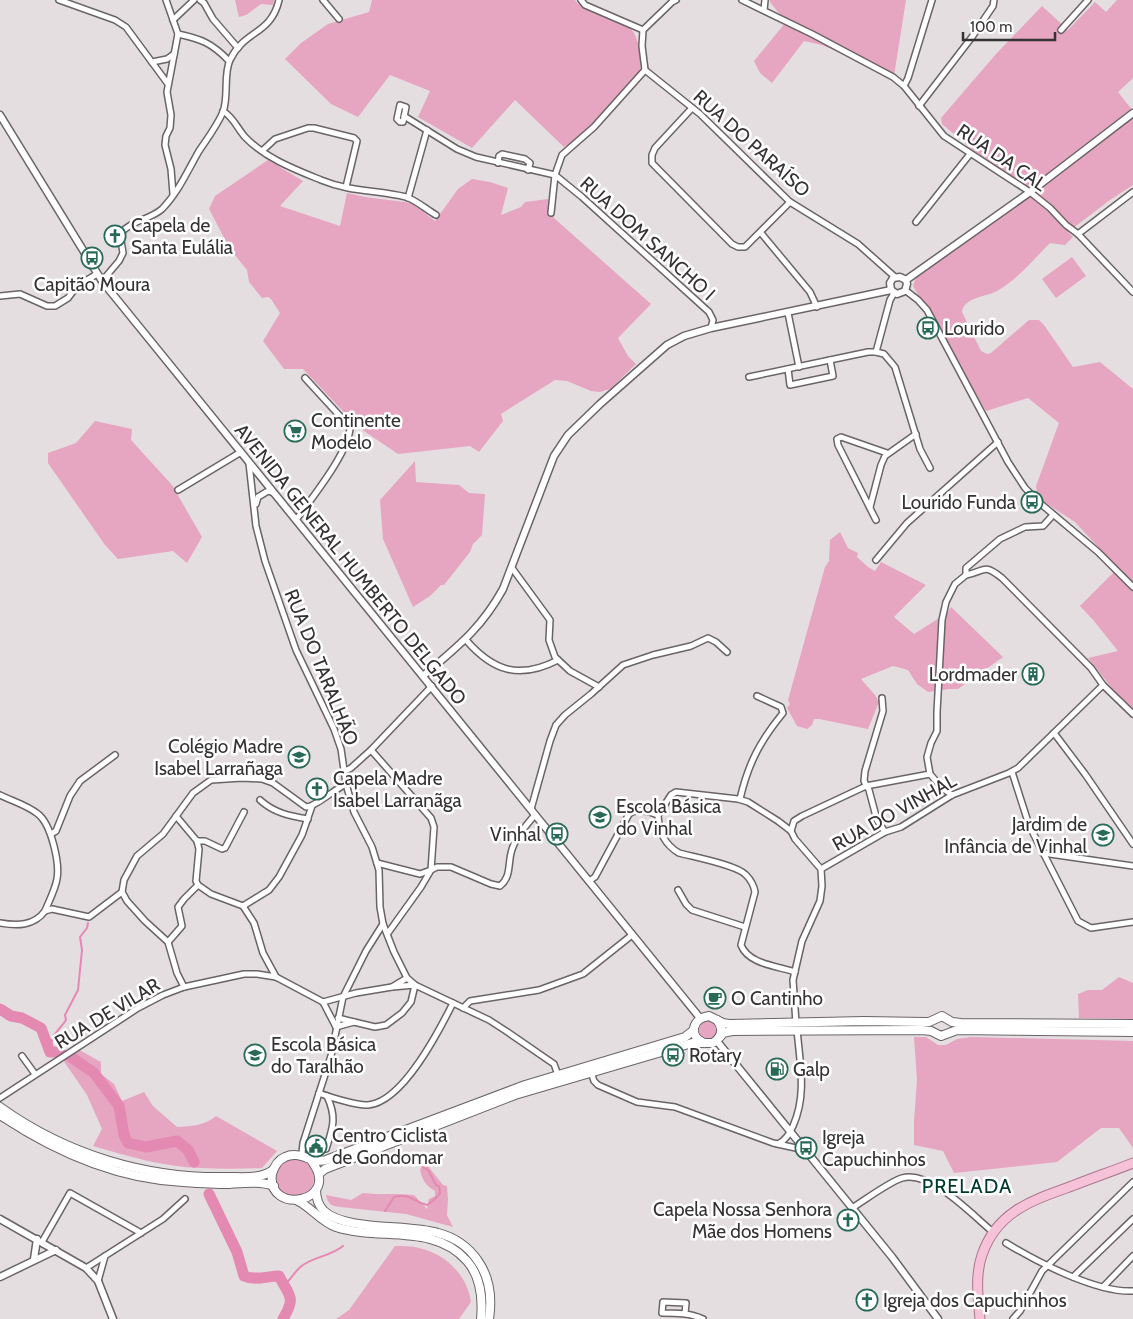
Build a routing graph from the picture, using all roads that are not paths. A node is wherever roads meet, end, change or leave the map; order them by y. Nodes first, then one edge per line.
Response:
1 (59, 0) edge
2 (166, 0) edge
3 (194, 0) edge
4 (200, 0) edge
5 (278, 0) edge
6 (323, 0) edge
7 (581, 0) edge
8 (676, 0) edge
9 (742, 0) edge
10 (765, 0) edge
11 (932, 0) edge
12 (994, 0) edge
13 (1088, 0) edge
14 (764, 10) junction
15 (339, 19) dead end
16 (173, 20) junction
17 (643, 30) junction
18 (1061, 30) dead end
19 (178, 34) junction
20 (238, 48) junction
21 (174, 54) junction
22 (229, 61) junction
23 (152, 62) junction
24 (645, 70) junction
25 (168, 84) junction
26 (904, 86) junction
27 (919, 106) junction
28 (692, 108) junction
29 (223, 111) junction
30 (1133, 113) edge
31 (0, 115) edge
32 (404, 116) dead end
33 (427, 130) junction
34 (262, 151) junction
35 (970, 154) junction
36 (498, 163) junction
37 (528, 170) junction
38 (555, 175) junction
39 (346, 188) junction
40 (1030, 192) junction
41 (173, 194) junction
42 (1132, 194) edge
43 (408, 198) junction
44 (790, 202) junction
45 (551, 213) dead end
46 (436, 215) dead end
47 (916, 222) dead end
48 (761, 233) junction
49 (1078, 234) junction
50 (97, 274) junction
51 (896, 277) junction
52 (906, 280) junction
53 (102, 281) junction
54 (905, 290) junction
55 (892, 291) junction
56 (1133, 292) edge
57 (0, 296) edge
58 (817, 307) junction
59 (788, 313) junction
60 (711, 328) junction
61 (876, 352) junction
62 (830, 360) junction
63 (799, 367) junction
64 (788, 369) junction
65 (749, 377) dead end
66 (305, 378) dead end
67 (916, 434) junction
68 (998, 442) junction
69 (241, 452) junction
70 (887, 453) junction
71 (249, 463) junction
72 (930, 468) dead end
73 (178, 490) dead end
74 (274, 493) junction
75 (255, 506) junction
76 (870, 507) junction
77 (1053, 515) junction
78 (296, 520) junction
79 (876, 520) dead end
80 (876, 560) dead end
81 (512, 568) junction
82 (966, 575) junction
83 (1133, 587) edge
84 (466, 640) junction
85 (727, 652) dead end
86 (558, 660) junction
87 (423, 676) junction
88 (1103, 685) junction
89 (432, 686) junction
90 (599, 687) junction
91 (758, 696) dead end
92 (882, 698) dead end
93 (1133, 714) edge
94 (1054, 733) junction
95 (371, 750) junction
96 (115, 755) dead end
97 (345, 771) junction
98 (1012, 772) junction
99 (930, 774) junction
100 (346, 784) junction
101 (866, 786) junction
102 (0, 795) edge
103 (952, 795) junction
104 (260, 800) dead end
105 (740, 800) junction
106 (312, 806) junction
107 (530, 809) junction
108 (244, 812) dead end
109 (658, 815) junction
110 (176, 816) junction
111 (535, 816) junction
112 (308, 819) junction
113 (791, 831) junction
114 (886, 832) junction
115 (51, 834) junction
116 (197, 840) junction
117 (1133, 844) edge
118 (1042, 853) junction
119 (377, 863) junction
120 (1133, 866) edge
121 (821, 869) junction
122 (431, 870) junction
123 (589, 881) junction
124 (198, 885) junction
125 (678, 890) dead end
126 (122, 892) junction
127 (244, 906) junction
128 (44, 911) junction
129 (0, 922) edge
130 (1133, 922) edge
131 (383, 924) junction
132 (745, 927) junction
133 (388, 933) junction
134 (632, 935) junction
135 (168, 942) junction
136 (795, 972) junction
137 (276, 977) junction
138 (407, 978) junction
139 (415, 985) junction
140 (184, 987) junction
141 (392, 987) junction
142 (343, 997) junction
143 (323, 1002) junction
144 (453, 1003) junction
145 (463, 1008) junction
146 (338, 1018) junction
147 (700, 1018) junction
148 (936, 1018) junction
149 (717, 1020) junction
150 (950, 1020) junction
151 (354, 1022) junction
152 (1133, 1024) edge
153 (797, 1026) junction
154 (336, 1027) junction
155 (694, 1030) junction
156 (950, 1032) junction
157 (1133, 1032) edge
158 (935, 1034) junction
159 (718, 1039) junction
160 (704, 1043) junction
161 (22, 1056) dead end
162 (591, 1072) junction
163 (35, 1074) junction
164 (558, 1074) junction
165 (319, 1094) junction
166 (327, 1096) junction
167 (0, 1098) edge
168 (0, 1107) edge
169 (0, 1115) edge
170 (790, 1131) junction
171 (778, 1144) junction
172 (302, 1146) junction
173 (326, 1149) dead end
174 (805, 1150) junction
175 (294, 1154) junction
176 (308, 1158) junction
177 (1133, 1163) edge
178 (273, 1170) junction
179 (319, 1174) junction
180 (1133, 1182) edge
181 (274, 1186) junction
182 (316, 1190) junction
183 (185, 1199) dead end
184 (298, 1200) junction
185 (852, 1208) junction
186 (0, 1219) edge
187 (1133, 1219) edge
188 (993, 1232) junction
189 (140, 1233) junction
190 (39, 1241) junction
191 (1006, 1243) dead end
192 (56, 1250) junction
193 (105, 1256) junction
194 (1133, 1256) edge
195 (34, 1259) junction
196 (1047, 1266) junction
197 (86, 1268) junction
198 (0, 1277) edge
199 (1073, 1277) junction
200 (98, 1281) junction
201 (1103, 1287) junction
202 (1133, 1291) edge
203 (685, 1314) junction
204 (113, 1319) edge
205 (480, 1319) edge
206 (489, 1319) edge
207 (703, 1319) edge
208 (938, 1319) edge
209 (980, 1319) edge
210 (1013, 1319) edge

1 - 23 street
2 - 16 street
3 - 16 street
4 - 20 street
5 - 20 street
6 - 15 street
7 - 17 street
8 - 17 street
9 - 14 street, RUA DA CAL
10 - 14 street
11 - 26 street
12 - 27 street
13 - 18 street
14 - 26 street, RUA DA CAL
16 - 19 street
17 - 24 street
19 - 21 street
19 - 22 street
20 - 22 street
21 - 23 street
21 - 25 street
22 - 29 street
23 - 25 street
24 - 28 street, RUA DO PARAÍSO
24 - 38 street
25 - 41 street
26 - 27 street, RUA DA CAL
27 - 35 street, RUA DA CAL
28 - 44 street, RUA DO PARAÍSO
28 - 48 street
29 - 34 street
29 - 41 street
30 - 40 street
31 - 50 street, AVENIDA GENERAL HUMBERTO DELGADO
32 - 33 street
33 - 36 street
33 - 43 street
34 - 39 street
34 - 39 street
35 - 40 street, RUA DA CAL
35 - 47 street
36 - 37 street
36 - 37 street
37 - 38 street
38 - 45 street
38 - 60 street, RUA DOM SANCHO I
39 - 43 street
40 - 49 street, RUA DA CAL
40 - 52 street
41 - 53 street
42 - 49 street
43 - 46 street
44 - 48 street
44 - 51 street, RUA DO PARAÍSO
48 - 58 street
49 - 56 street, RUA DA CAL
50 - 53 street, AVENIDA GENERAL HUMBERTO DELGADO
50 - 57 street
51 - 52 street
51 - 55 street
52 - 54 street
53 - 69 street, AVENIDA GENERAL HUMBERTO DELGADO
54 - 55 street
54 - 68 street
55 - 58 street
55 - 61 street
58 - 59 street
59 - 60 street
59 - 63 street
60 - 81 street
61 - 62 street
61 - 67 street
62 - 63 street
62 - 64 street
63 - 64 street
64 - 65 street
66 - 78 street
67 - 70 street
67 - 72 street
68 - 77 street
68 - 80 street
69 - 71 street, AVENIDA GENERAL HUMBERTO DELGADO
69 - 73 street
70 - 76 street
70 - 76 street
71 - 74 street, AVENIDA GENERAL HUMBERTO DELGADO
71 - 75 street, RUA DO TARALHÃO
74 - 75 street
74 - 78 street, AVENIDA GENERAL HUMBERTO DELGADO
75 - 97 street, RUA DO TARALHÃO
76 - 79 street
77 - 82 street
77 - 83 street
78 - 87 street, AVENIDA GENERAL HUMBERTO DELGADO
81 - 84 street
81 - 86 street
82 - 88 street
82 - 99 street
84 - 86 street
84 - 87 street
85 - 90 street
86 - 90 street
87 - 89 street, AVENIDA GENERAL HUMBERTO DELGADO
88 - 93 street
88 - 94 street, RUA DO VINHAL
89 - 95 street
89 - 107 street, AVENIDA GENERAL HUMBERTO DELGADO
90 - 107 street
91 - 105 street
92 - 101 street
94 - 98 street, RUA DO VINHAL
94 - 117 street
95 - 97 street
95 - 122 street
96 - 115 street
97 - 100 street, RUA DO TARALHÃO
98 - 103 street, RUA DO VINHAL
98 - 118 street
99 - 101 street
99 - 103 street
100 - 106 street
100 - 119 street, RUA DO TARALHÃO
101 - 113 street
101 - 114 street
102 - 115 street
103 - 114 street, RUA DO VINHAL
104 - 112 street
105 - 109 street
105 - 113 street
106 - 110 street
106 - 112 street
107 - 111 street, AVENIDA GENERAL HUMBERTO DELGADO
108 - 116 street
109 - 123 street
109 - 132 street
110 - 116 street
110 - 126 street
111 - 122 street
111 - 123 street, AVENIDA GENERAL HUMBERTO DELGADO
112 - 127 street
113 - 121 street
114 - 121 street, RUA DO VINHAL
115 - 128 street
116 - 124 street
118 - 120 street
118 - 130 street
119 - 122 street
119 - 131 street, RUA DO TARALHÃO
121 - 136 street, RUA DO VINHAL
122 - 133 street
123 - 134 street, AVENIDA GENERAL HUMBERTO DELGADO
124 - 127 street
124 - 135 street
125 - 132 street
126 - 128 street
126 - 135 street
127 - 137 street
128 - 129 street
131 - 133 street, RUA DO TARALHÃO
131 - 142 street
132 - 136 street
133 - 138 street, RUA DO TARALHÃO
134 - 145 street
134 - 147 street, AVENIDA GENERAL HUMBERTO DELGADO
135 - 140 street
136 - 153 street, RUA DO VINHAL
137 - 140 street, RUA DE VILAR
137 - 143 street, RUA DE VILAR
138 - 139 street, RUA DO TARALHÃO
138 - 141 street
139 - 141 street
139 - 144 street, RUA DO TARALHÃO
139 - 151 street
140 - 163 street, RUA DE VILAR
141 - 142 street
142 - 143 street
142 - 146 street
143 - 154 street
144 - 145 street, RUA DO TARALHÃO
144 - 166 street
145 - 164 street, RUA DO TARALHÃO
146 - 151 street
146 - 154 street
147 - 149 main road
147 - 155 main road
148 - 150 main road
148 - 153 main road
148 - 158 main road
149 - 153 main road
149 - 159 main road
150 - 152 main road
150 - 156 main road
151 - 154 street
153 - 158 main road
153 - 159 main road
153 - 170 street, RUA DO VINHAL
154 - 165 street
155 - 160 main road
155 - 164 main road
156 - 157 main road
156 - 158 main road
159 - 160 main road
159 - 170 street
160 - 162 main road
161 - 163 street
162 - 171 street
162 - 179 main road
163 - 167 street, RUA DE VILAR
164 - 176 main road
165 - 166 street
165 - 172 street
166 - 173 street
168 - 178 main road
169 - 181 main road
170 - 171 street
170 - 174 street
171 - 174 street
172 - 175 street
172 - 176 street
174 - 185 street
175 - 176 main road
175 - 178 main road
176 - 179 main road
177 - 188 main road
178 - 181 main road
179 - 182 main road
180 - 196 street
181 - 184 main road
182 - 184 main road
182 - 206 main road
183 - 189 street
184 - 205 main road
185 - 188 street
185 - 208 street
186 - 190 street
187 - 199 street
188 - 209 main road
189 - 190 street
189 - 193 street
190 - 192 street
190 - 195 street
191 - 196 street
192 - 195 street
192 - 197 street
193 - 197 street
193 - 200 street
194 - 201 street
195 - 198 street
196 - 199 street
196 - 210 street
197 - 200 street
199 - 201 street
200 - 204 street
201 - 202 street
203 - 203 street
203 - 207 street

